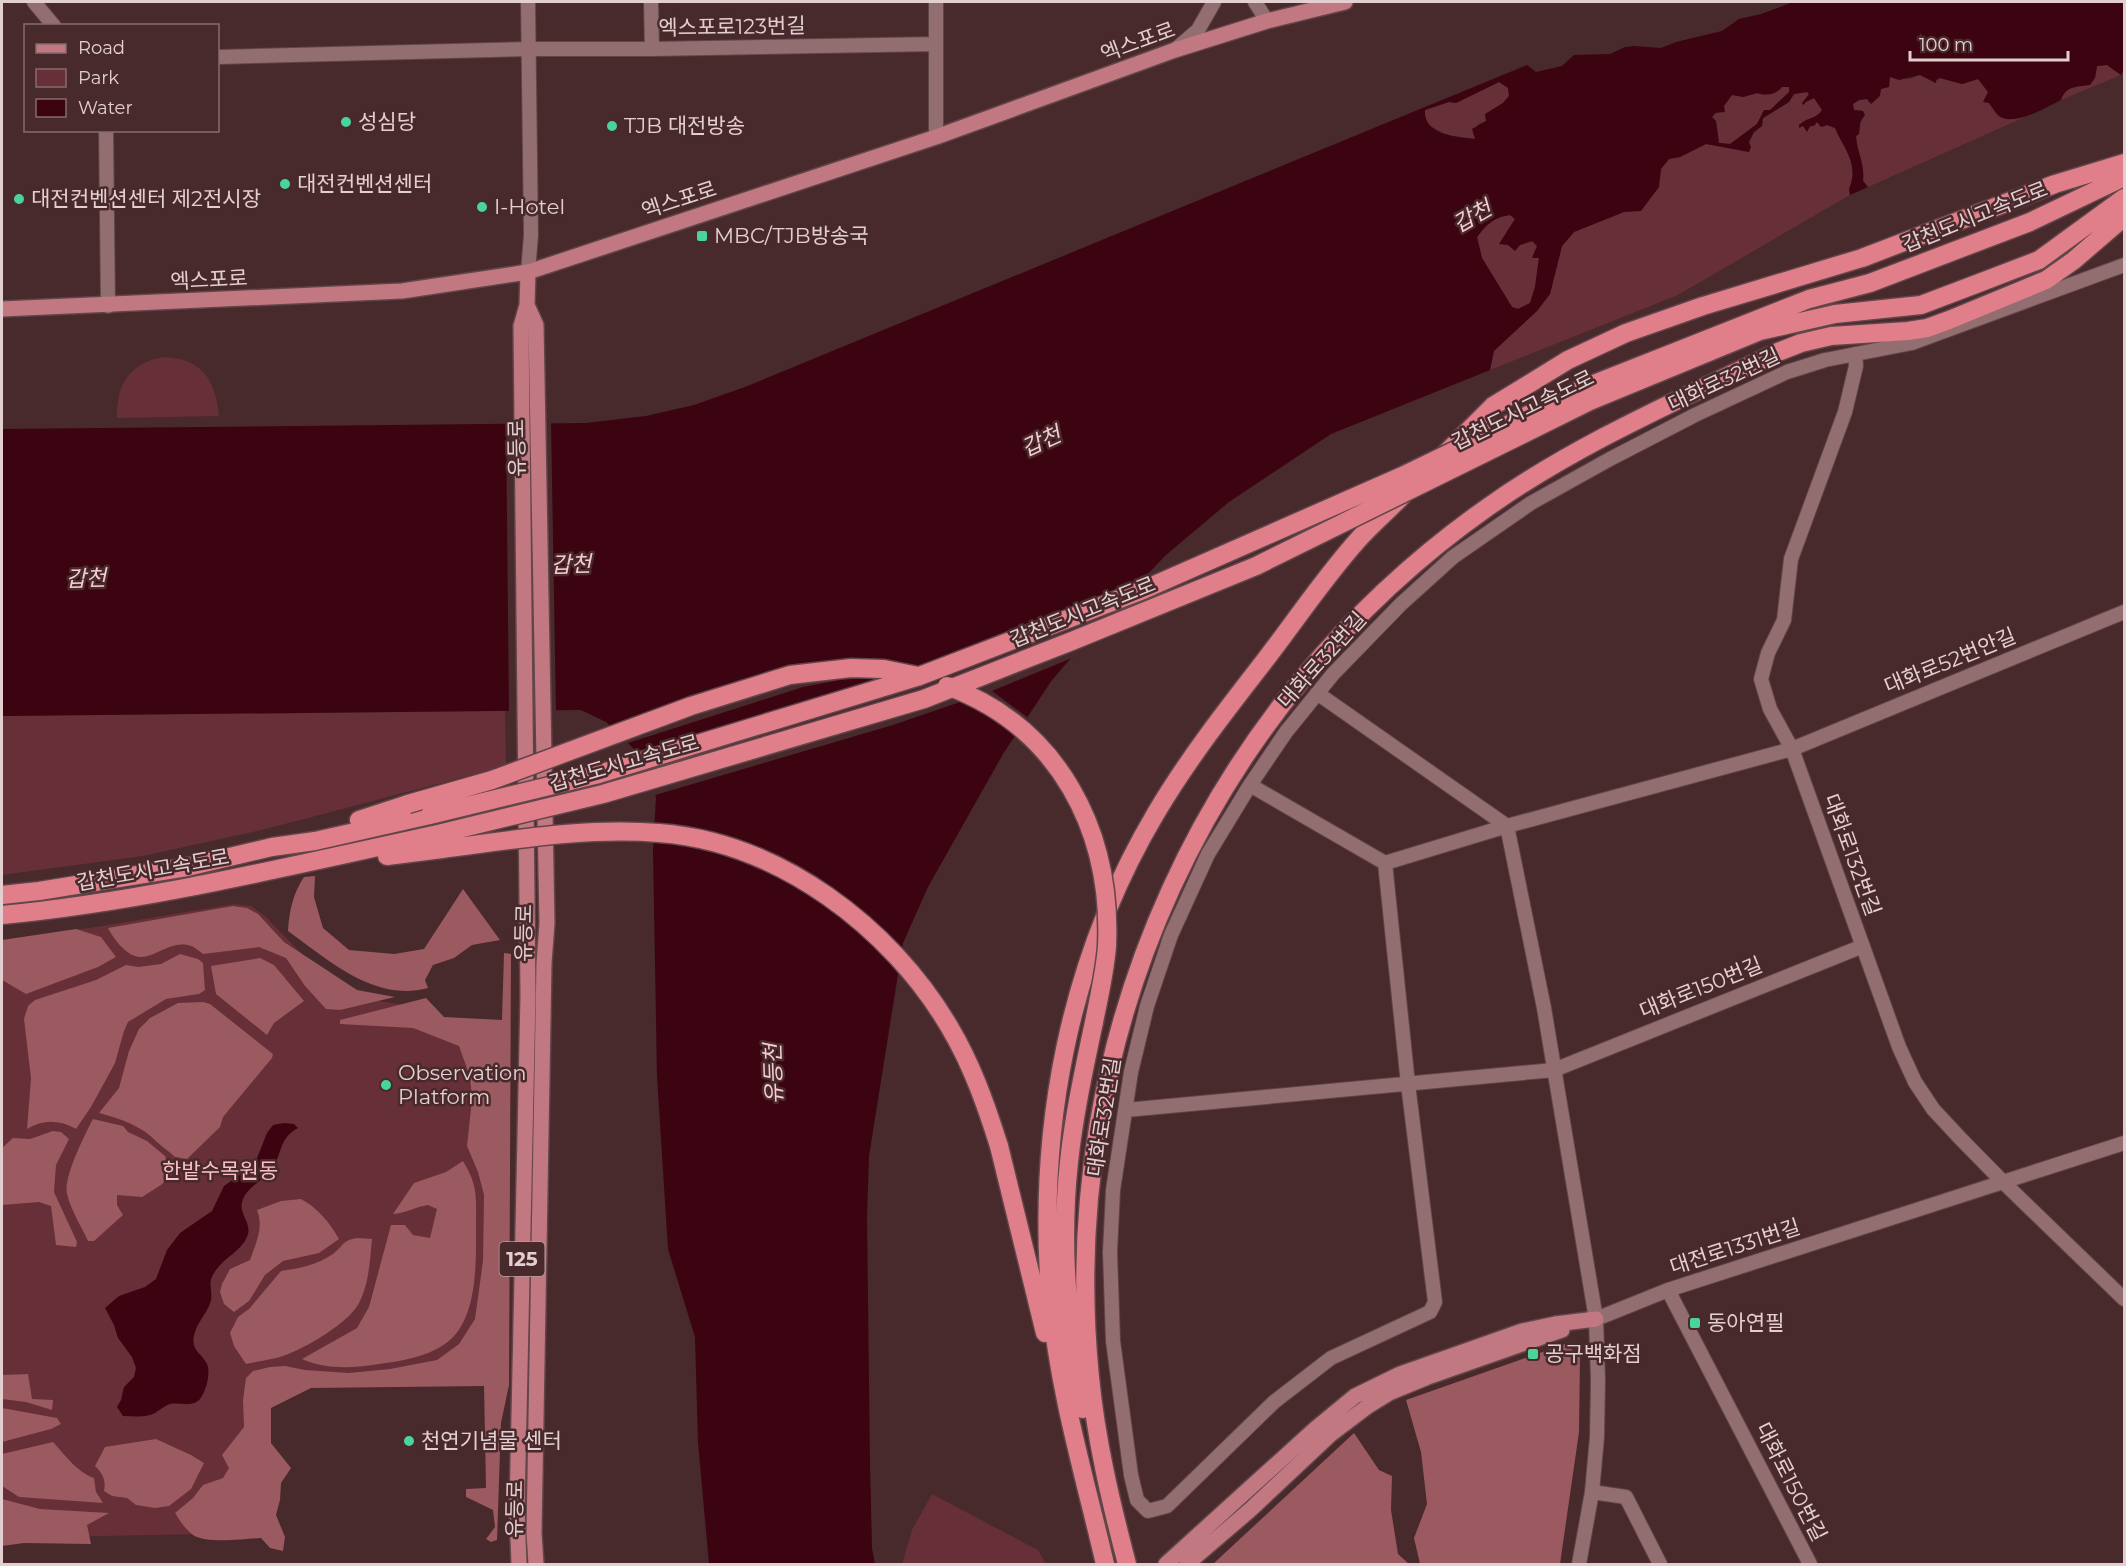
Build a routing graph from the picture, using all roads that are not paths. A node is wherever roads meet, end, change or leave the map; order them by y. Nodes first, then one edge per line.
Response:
1 (34, 2) edge
2 (528, 2) edge
3 (651, 2) edge
4 (936, 2) edge
5 (1214, 2) edge
6 (1255, 2) edge
7 (1345, 2) edge
8 (1267, 21) junction
9 (52, 24) edge
10 (936, 44) junction
11 (528, 49) junction
12 (652, 49) junction
13 (1175, 50) junction
14 (219, 57) edge
15 (106, 132) edge
16 (936, 137) junction
17 (2124, 163) edge
18 (2124, 177) edge
19 (2124, 198) edge
20 (2124, 217) edge
21 (2124, 265) edge
22 (528, 272) junction
23 (527, 304) junction
24 (108, 306) junction
25 (2, 309) edge
26 (1855, 354) junction
27 (1588, 394) junction
28 (2124, 612) edge
29 (1317, 693) junction
30 (1792, 748) junction
31 (1250, 785) junction
32 (1507, 826) junction
33 (440, 841) junction
34 (272, 847) junction
35 (1385, 863) junction
36 (2, 895) edge
37 (2, 915) edge
38 (1863, 946) junction
39 (1554, 1070) junction
40 (1408, 1084) junction
41 (1126, 1110) junction
42 (2124, 1143) edge
43 (2004, 1184) junction
44 (1668, 1290) junction
45 (2124, 1299) edge
46 (1596, 1319) junction
47 (1068, 1409) junction
48 (1592, 1492) junction
49 (1110, 1499) junction
50 (519, 1564) edge
51 (536, 1564) edge
52 (1105, 1564) edge
53 (1127, 1564) edge
54 (1166, 1564) edge
55 (1187, 1564) edge
56 (1580, 1564) edge
57 (1660, 1564) edge
58 (1810, 1564) edge

1 - 9 street
2 - 11 street
3 - 12 street
4 - 10 street
5 - 13 street
6 - 8 street
7 - 8 main road, 엑스포로
8 - 13 main road, 엑스포로
10 - 12 street, 엑스포로123번길
10 - 16 street
11 - 12 street, 엑스포로123번길
11 - 14 street, 엑스포로123번길
11 - 22 street
13 - 16 main road, 엑스포로
15 - 24 street
16 - 22 main road, 엑스포로
17 - 47 highway
18 - 27 highway, 갑천도시고속도로
19 - 27 highway, 갑천도시고속도로
20 - 49 highway
21 - 26 street, 대화로32번길
22 - 23 main road, 유등로
22 - 24 main road, 엑스포로
23 - 50 main road, 유등로 / 125, bridge
23 - 51 main road, 유등로 / 125, bridge
24 - 25 main road, 엑스포로
26 - 29 street, 대화로32번길
26 - 30 street, 대화로132번길
27 - 33 highway, 갑천도시고속도로, bridge
27 - 34 highway, 갑천도시고속도로, bridge
28 - 30 street, 대화로52번안길
29 - 31 street, 대화로32번길
29 - 32 street
30 - 32 street, 대화로52번안길
30 - 38 street, 대화로132번길
31 - 35 street
31 - 41 street, 대화로32번길
32 - 35 street, 대화로52번안길
32 - 39 street
33 - 37 highway, 갑천도시고속도로
33 - 47 highway, bridge
34 - 36 highway, 갑천도시고속도로
34 - 49 highway, bridge
35 - 40 street
38 - 39 street, 대화로150번길
38 - 43 street, 대화로132번길
39 - 40 street, 대화로150번길
39 - 46 street
40 - 41 street, 대화로150번길
40 - 41 street, 대화로32번길
42 - 43 street, 대전로1331번길
43 - 44 street, 대전로1331번길
43 - 45 street, 대화로132번길
44 - 46 street, 대전로1331번길
44 - 58 street, 대화로150번길
46 - 48 street
46 - 54 main road
46 - 55 main road
47 - 52 highway
48 - 56 street
48 - 57 street
49 - 53 highway

